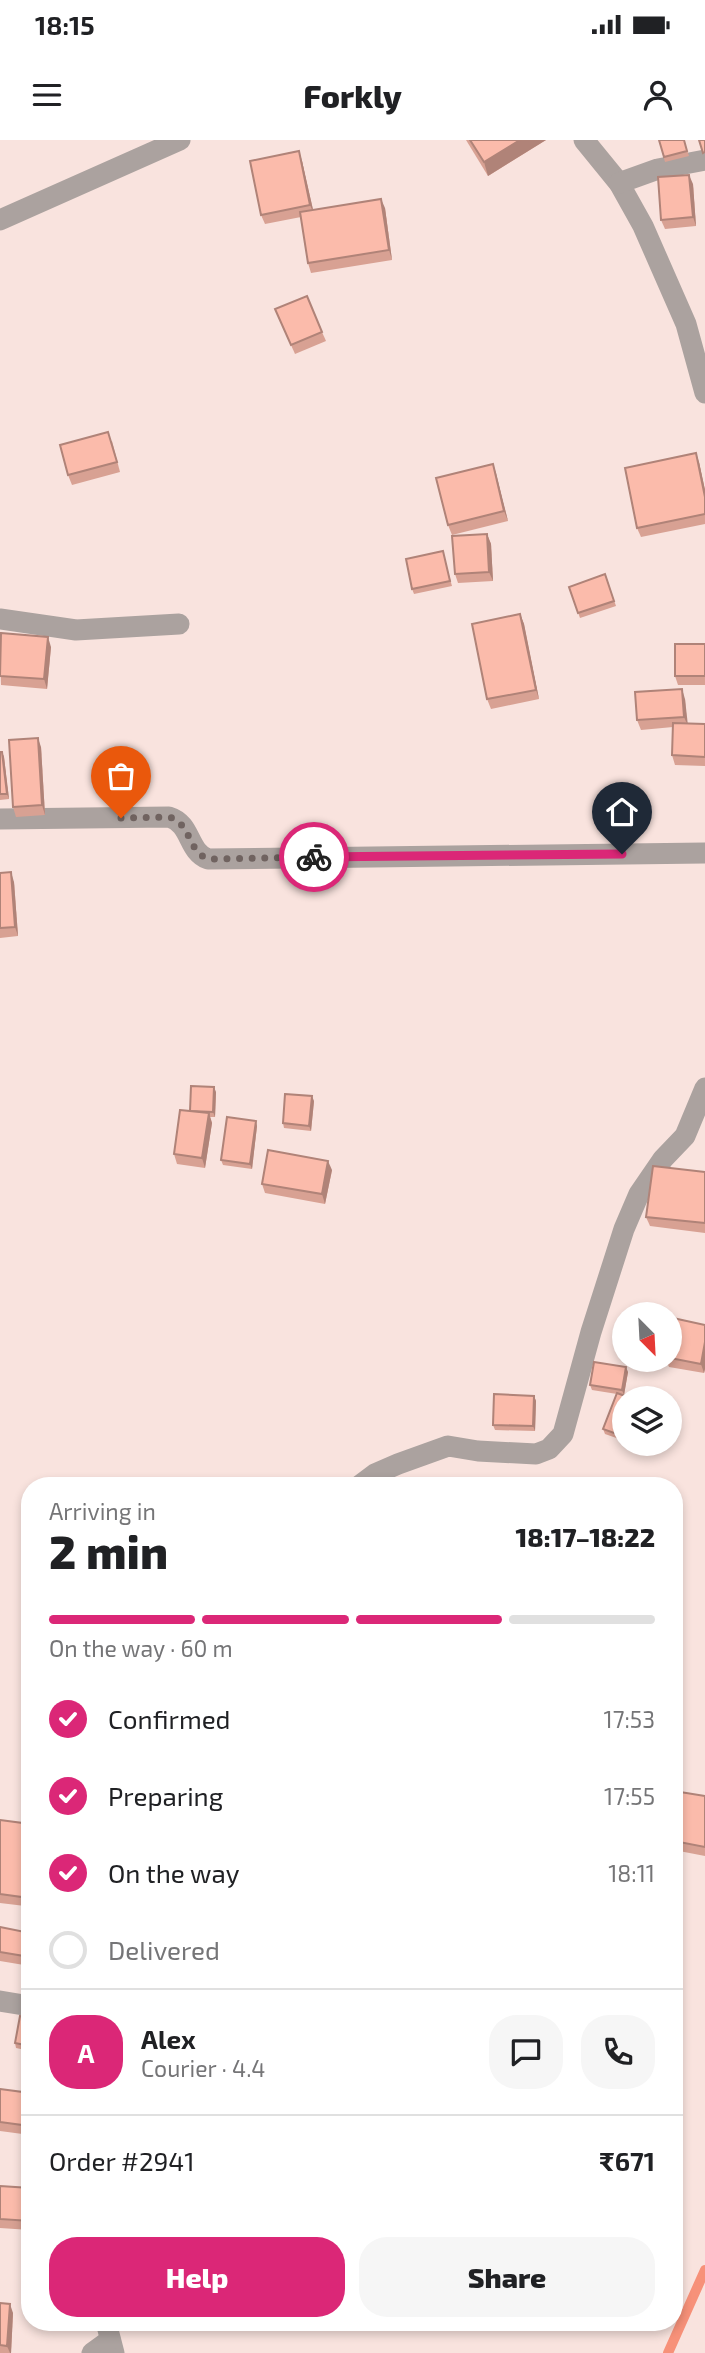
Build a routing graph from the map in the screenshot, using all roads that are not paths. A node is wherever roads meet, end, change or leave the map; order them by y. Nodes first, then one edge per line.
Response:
1 (180, 140) edge
2 (584, 140) edge
3 (705, 160) edge
4 (619, 183) junction
5 (0, 220) edge
6 (705, 393) edge
7 (0, 619) edge
8 (179, 624) dead end
9 (0, 819) edge
10 (705, 853) edge
11 (705, 1088) edge
12 (371, 1477) edge
13 (0, 2001) edge
14 (21, 2004) edge
15 (110, 2338) edge
16 (92, 2353) edge

1 - 5 street
2 - 4 street
3 - 4 street
4 - 6 street
7 - 8 street
9 - 10 street
11 - 12 street
13 - 14 street
15 - 16 street

